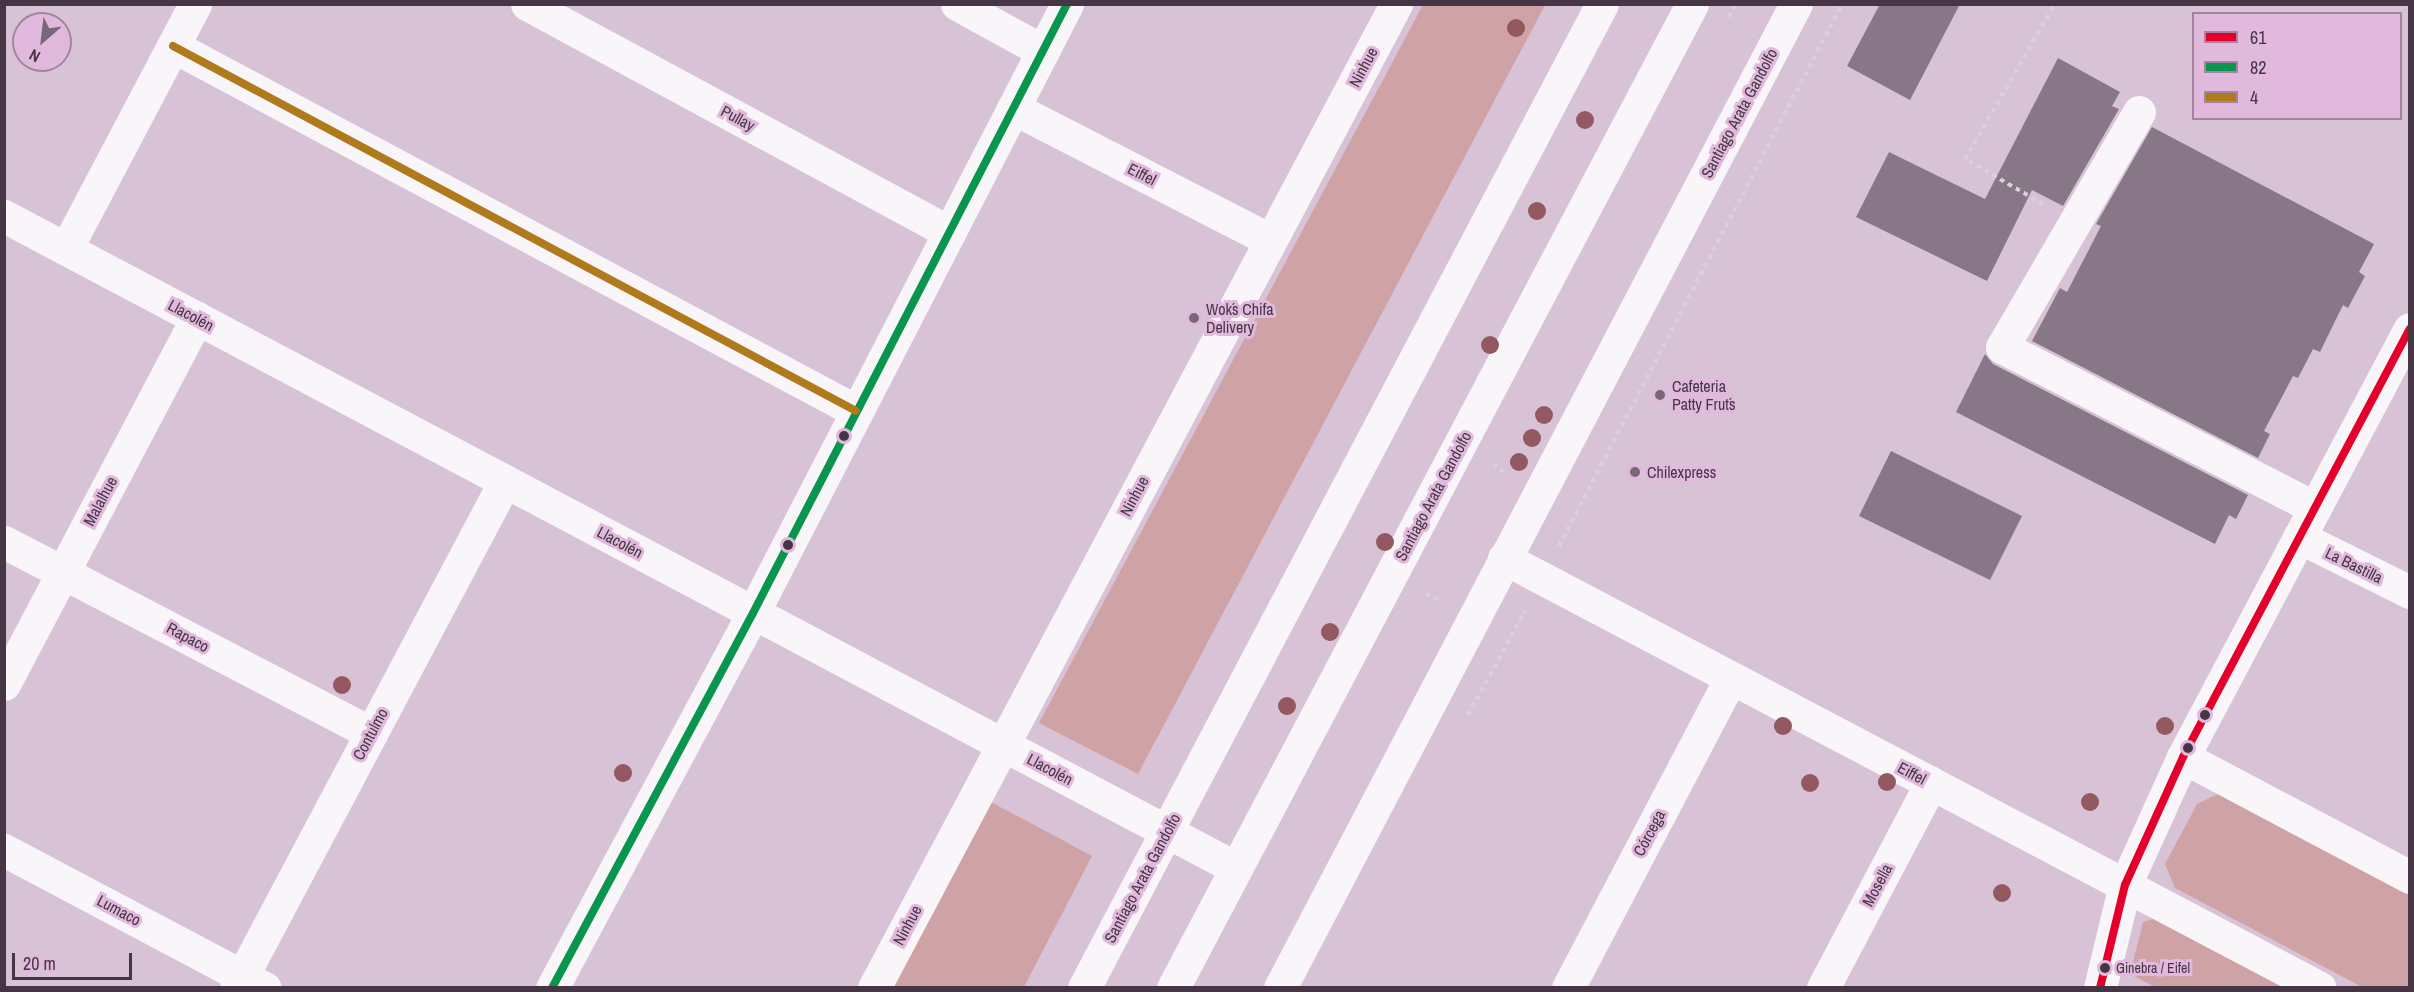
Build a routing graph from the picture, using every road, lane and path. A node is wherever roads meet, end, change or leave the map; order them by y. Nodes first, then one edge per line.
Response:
1 (195, 4) edge
2 (527, 4) edge
3 (957, 4) edge
4 (1067, 4) edge
5 (1396, 4) edge
6 (1602, 4) edge
7 (1692, 4) edge
8 (1796, 4) edge
9 (1842, 4) edge
10 (2055, 4) edge
11 (173, 46) junction
12 (1043, 51) junction
13 (1013, 108) junction
14 (2139, 112) dead end
15 (4, 216) edge
16 (2075, 222) junction
17 (949, 232) junction
18 (1270, 240) junction
19 (66, 249) junction
20 (197, 318) junction
21 (2409, 328) edge
22 (856, 411) junction
23 (505, 481) junction
24 (2314, 508) junction
25 (2299, 537) junction
26 (4, 542) edge
27 (1504, 558) junction
28 (63, 572) junction
29 (1542, 578) junction
30 (2409, 592) edge
31 (753, 613) junction
32 (1731, 678) junction
33 (4, 684) edge
34 (1463, 725) dead end
35 (371, 734) junction
36 (1002, 743) junction
37 (2183, 757) junction
38 (1931, 783) junction
39 (1167, 831) junction
40 (4, 850) edge
41 (1236, 868) junction
42 (2409, 877) edge
43 (2125, 885) junction
44 (248, 984) edge
45 (552, 987) edge
46 (874, 987) edge
47 (1084, 987) edge
48 (1173, 987) edge
49 (1280, 987) edge
50 (1568, 987) edge
51 (1823, 987) edge
52 (2100, 987) edge
53 (2320, 987) edge

1 - 11 street
2 - 17 street, Pullay
3 - 12 street
4 - 12 street
5 - 18 street, Ninhue
6 - 39 street, Santiago Arata Gandolfo
7 - 41 street, Santiago Arata Gandolfo
8 - 27 street, Santiago Arata Gandolfo
9 - 29 path
10 - 16 path
11 - 19 street
11 - 22 street
12 - 13 street
13 - 17 street
13 - 18 street, Eiffel
14 - 16 street
15 - 19 street, Llacolén
16 - 24 street
17 - 22 street
18 - 36 street, Ninhue
19 - 20 street, Llacolén
20 - 23 street, Llacolén
20 - 28 street, Malalhue
21 - 24 street
22 - 31 street
23 - 31 street, Llacolén
23 - 35 street, Contulmo
24 - 25 street
25 - 30 street, La Bastilla
25 - 37 street
26 - 28 street, Rapaco
27 - 29 street, Eiffel
27 - 49 street, Santiago Arata Gandolfo
28 - 33 street, Malalhue
28 - 35 street, Rapaco
29 - 32 street, Eiffel
29 - 34 path
31 - 36 street, Llacolén
31 - 45 street
32 - 38 street, Eiffel
32 - 50 street, Córcega
35 - 44 street, Contulmo
36 - 39 street, Llacolén
36 - 46 street, Ninhue
37 - 42 street
37 - 43 street
38 - 43 street, Eiffel
38 - 51 street, Mosella
39 - 41 street, Llacolén
39 - 47 street, Santiago Arata Gandolfo
40 - 44 street, Lumaco
41 - 48 street, Santiago Arata Gandolfo
43 - 52 street
43 - 53 street, Eiffel

